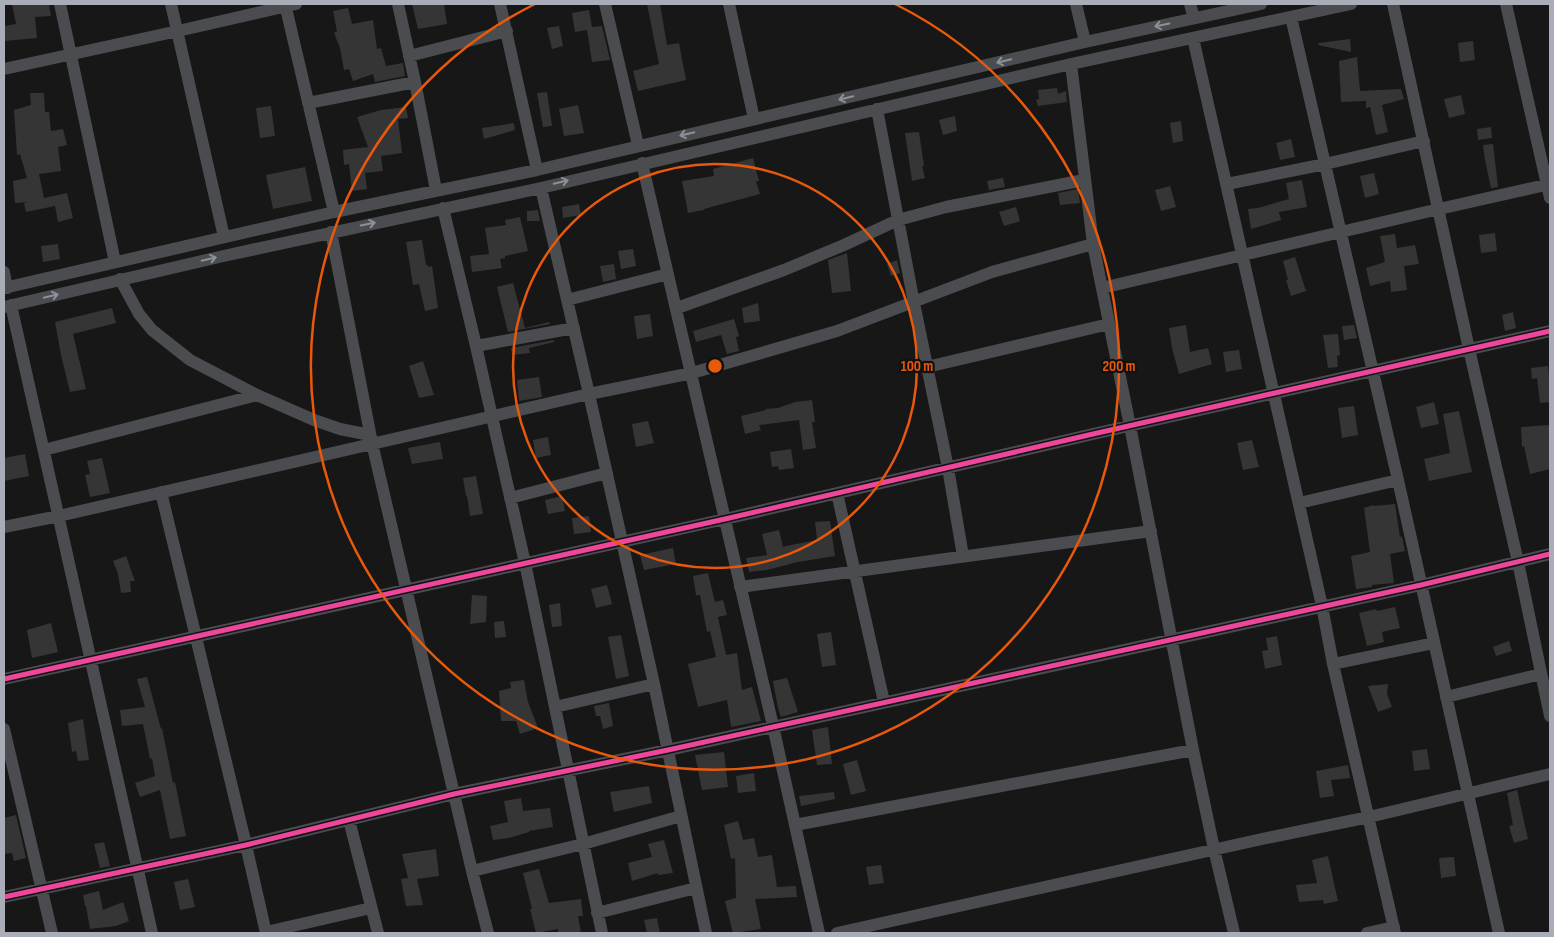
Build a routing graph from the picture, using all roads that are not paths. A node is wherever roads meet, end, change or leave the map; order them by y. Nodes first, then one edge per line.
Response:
1 (60, 4) edge
2 (171, 4) edge
3 (398, 4) edge
4 (500, 4) edge
5 (606, 4) edge
6 (729, 4) edge
7 (1076, 4) edge
8 (1190, 4) edge
9 (1261, 4) edge
10 (1351, 4) edge
11 (1393, 4) edge
12 (1506, 4) edge
13 (289, 5) edge
14 (1291, 17) junction
15 (1194, 18) junction
16 (507, 31) junction
17 (178, 32) junction
18 (1193, 38) junction
19 (1085, 42) junction
20 (71, 54) junction
21 (409, 56) junction
22 (1071, 64) junction
23 (4, 69) edge
24 (415, 82) junction
25 (308, 103) junction
26 (878, 109) junction
27 (754, 119) junction
28 (1424, 141) junction
29 (638, 145) junction
30 (642, 163) junction
31 (1325, 164) junction
32 (537, 170) junction
33 (1084, 180) junction
34 (1227, 184) junction
35 (540, 188) junction
36 (1549, 189) edge
37 (436, 190) junction
38 (443, 208) junction
39 (1439, 209) junction
40 (334, 212) junction
41 (898, 220) junction
42 (331, 232) junction
43 (1340, 232) junction
44 (224, 237) junction
45 (1093, 244) junction
46 (1243, 255) junction
47 (115, 262) junction
48 (4, 272) edge
49 (668, 274) junction
50 (120, 279) junction
51 (5, 288) edge
52 (1102, 288) junction
53 (567, 300) junction
54 (914, 303) junction
55 (7, 306) edge
56 (677, 308) junction
57 (1109, 324) junction
58 (574, 328) junction
59 (1550, 331) edge
60 (476, 346) junction
61 (1469, 349) junction
62 (927, 367) junction
63 (1373, 372) junction
64 (692, 373) junction
65 (589, 394) junction
66 (1274, 394) junction
67 (257, 395) junction
68 (492, 416) junction
69 (1130, 426) junction
70 (371, 439) junction
71 (44, 450) junction
72 (948, 468) junction
73 (607, 473) junction
74 (1398, 480) junction
75 (161, 492) junction
76 (837, 493) junction
77 (510, 498) junction
78 (1299, 502) junction
79 (60, 516) junction
80 (725, 519) junction
81 (4, 527) edge
82 (1151, 531) junction
83 (622, 542) junction
84 (1550, 554) edge
85 (963, 556) junction
86 (1518, 562) junction
87 (525, 563) junction
88 (855, 571) junction
89 (1421, 585) junction
90 (740, 587) junction
91 (407, 589) junction
92 (1322, 606) junction
93 (195, 636) junction
94 (1172, 639) junction
95 (1434, 643) junction
96 (90, 660) junction
97 (1333, 664) junction
98 (1541, 674) junction
99 (4, 679) edge
100 (654, 684) junction
101 (1446, 697) junction
102 (884, 702) junction
103 (555, 707) junction
104 (1550, 716) edge
105 (774, 726) junction
106 (4, 728) edge
107 (668, 750) junction
108 (1193, 750) junction
109 (568, 770) junction
110 (1550, 774) edge
111 (1468, 793) junction
112 (454, 794) junction
113 (682, 816) junction
114 (1369, 817) junction
115 (349, 820) junction
116 (795, 825) junction
117 (583, 844) junction
118 (246, 845) junction
119 (1214, 849) junction
120 (137, 868) junction
121 (472, 871) junction
122 (42, 888) junction
123 (696, 888) junction
124 (4, 896) edge
125 (371, 908) junction
126 (597, 913) junction
127 (1395, 930) edge
128 (266, 932) edge
129 (52, 933) edge
130 (152, 933) edge
131 (378, 933) edge
132 (488, 933) edge
133 (602, 933) edge
134 (706, 933) edge
135 (819, 933) edge
136 (837, 933) edge
137 (1233, 933) edge
138 (1367, 933) edge
139 (1499, 933) edge

1 - 20 street
2 - 17 street
3 - 21 street
4 - 16 street
5 - 29 street
6 - 27 street
7 - 19 street
8 - 15 street
9 - 15 street
10 - 14 street
11 - 28 street
12 - 36 street
13 - 17 street
13 - 25 street
14 - 18 street
14 - 31 street
15 -> 19 street
16 - 21 street
16 - 32 street
17 - 20 street
17 - 44 street
18 - 22 street
18 - 34 street
19 -> 27 street
20 - 23 street
20 - 47 street
21 - 24 street
22 - 26 street
22 - 33 street
24 - 25 street
24 - 37 street
25 - 40 street
26 - 30 street
26 - 41 street
27 -> 29 street
28 - 31 street
28 - 39 street
29 - 32 street
35 -> 30 street
30 - 49 street
31 - 34 street
31 - 43 street
32 - 37 street
33 - 41 street
33 - 45 street
34 - 46 street
35 - 38 street
35 - 53 street
36 - 39 street
37 - 40 street
42 -> 38 street
38 - 60 street
39 - 43 street
39 - 61 street
40 - 44 street
41 - 54 street
41 - 56 street
50 -> 42 street
42 - 70 street
43 - 46 street
43 - 63 street
44 - 47 street
45 - 52 street
45 - 54 street
46 - 52 street
46 - 66 street
47 - 51 street
48 - 51 street
49 - 53 street
49 - 56 street
55 -> 50 street
50 - 67 street
52 - 57 street
53 - 58 street
54 - 62 street
54 - 64 street
55 - 71 street
56 - 64 street
57 - 62 street
57 - 69 street
58 - 60 street
58 - 65 street
59 - 61 street
60 - 68 street
61 - 63 street
61 - 86 street
62 - 72 street
63 - 66 street
63 - 74 street
64 - 65 street
64 - 80 street
65 - 68 street
65 - 73 street
66 - 69 street
66 - 78 street
67 - 70 street
67 - 71 street
68 - 70 street
68 - 77 street
69 - 72 street
69 - 82 street
70 - 75 street
70 - 91 street
71 - 79 street
72 - 76 street
72 - 85 street
73 - 77 street
73 - 83 street
74 - 78 street
74 - 89 street
75 - 79 street
75 - 93 street
76 - 80 street
76 - 88 street
77 - 87 street
78 - 92 street
79 - 81 street
79 - 96 street
80 - 83 street
80 - 90 street
82 - 85 street
82 - 94 street
83 - 87 street
83 - 100 street
84 - 86 street
85 - 88 street
86 - 89 street
86 - 98 street
87 - 91 street
87 - 103 street
88 - 90 street
88 - 102 street
89 - 92 street
89 - 95 street
90 - 105 street
91 - 93 street
91 - 112 street
92 - 94 street
92 - 97 street
93 - 96 street
93 - 118 street
94 - 102 street
94 - 108 street
95 - 97 street
95 - 101 street
96 - 99 street
96 - 120 street
97 - 114 street
98 - 101 street
98 - 104 street
100 - 103 street
100 - 107 street
101 - 111 street
102 - 105 street
103 - 109 street
105 - 107 street
105 - 116 street
106 - 122 street
107 - 109 street
107 - 113 street
108 - 116 street
108 - 119 street
109 - 112 street
109 - 117 street
110 - 111 street
111 - 114 street
111 - 139 street
112 - 115 street
112 - 121 street
113 - 117 street
113 - 123 street
114 - 119 street
114 - 127 street
115 - 118 street
115 - 125 street
116 - 135 street
117 - 121 street
117 - 126 street
118 - 120 street
118 - 128 street
119 - 136 street
119 - 137 street
120 - 122 street
120 - 130 street
121 - 132 street
122 - 124 street
122 - 129 street
123 - 126 street
123 - 134 street
125 - 128 street
125 - 131 street
126 - 133 street
127 - 138 street

